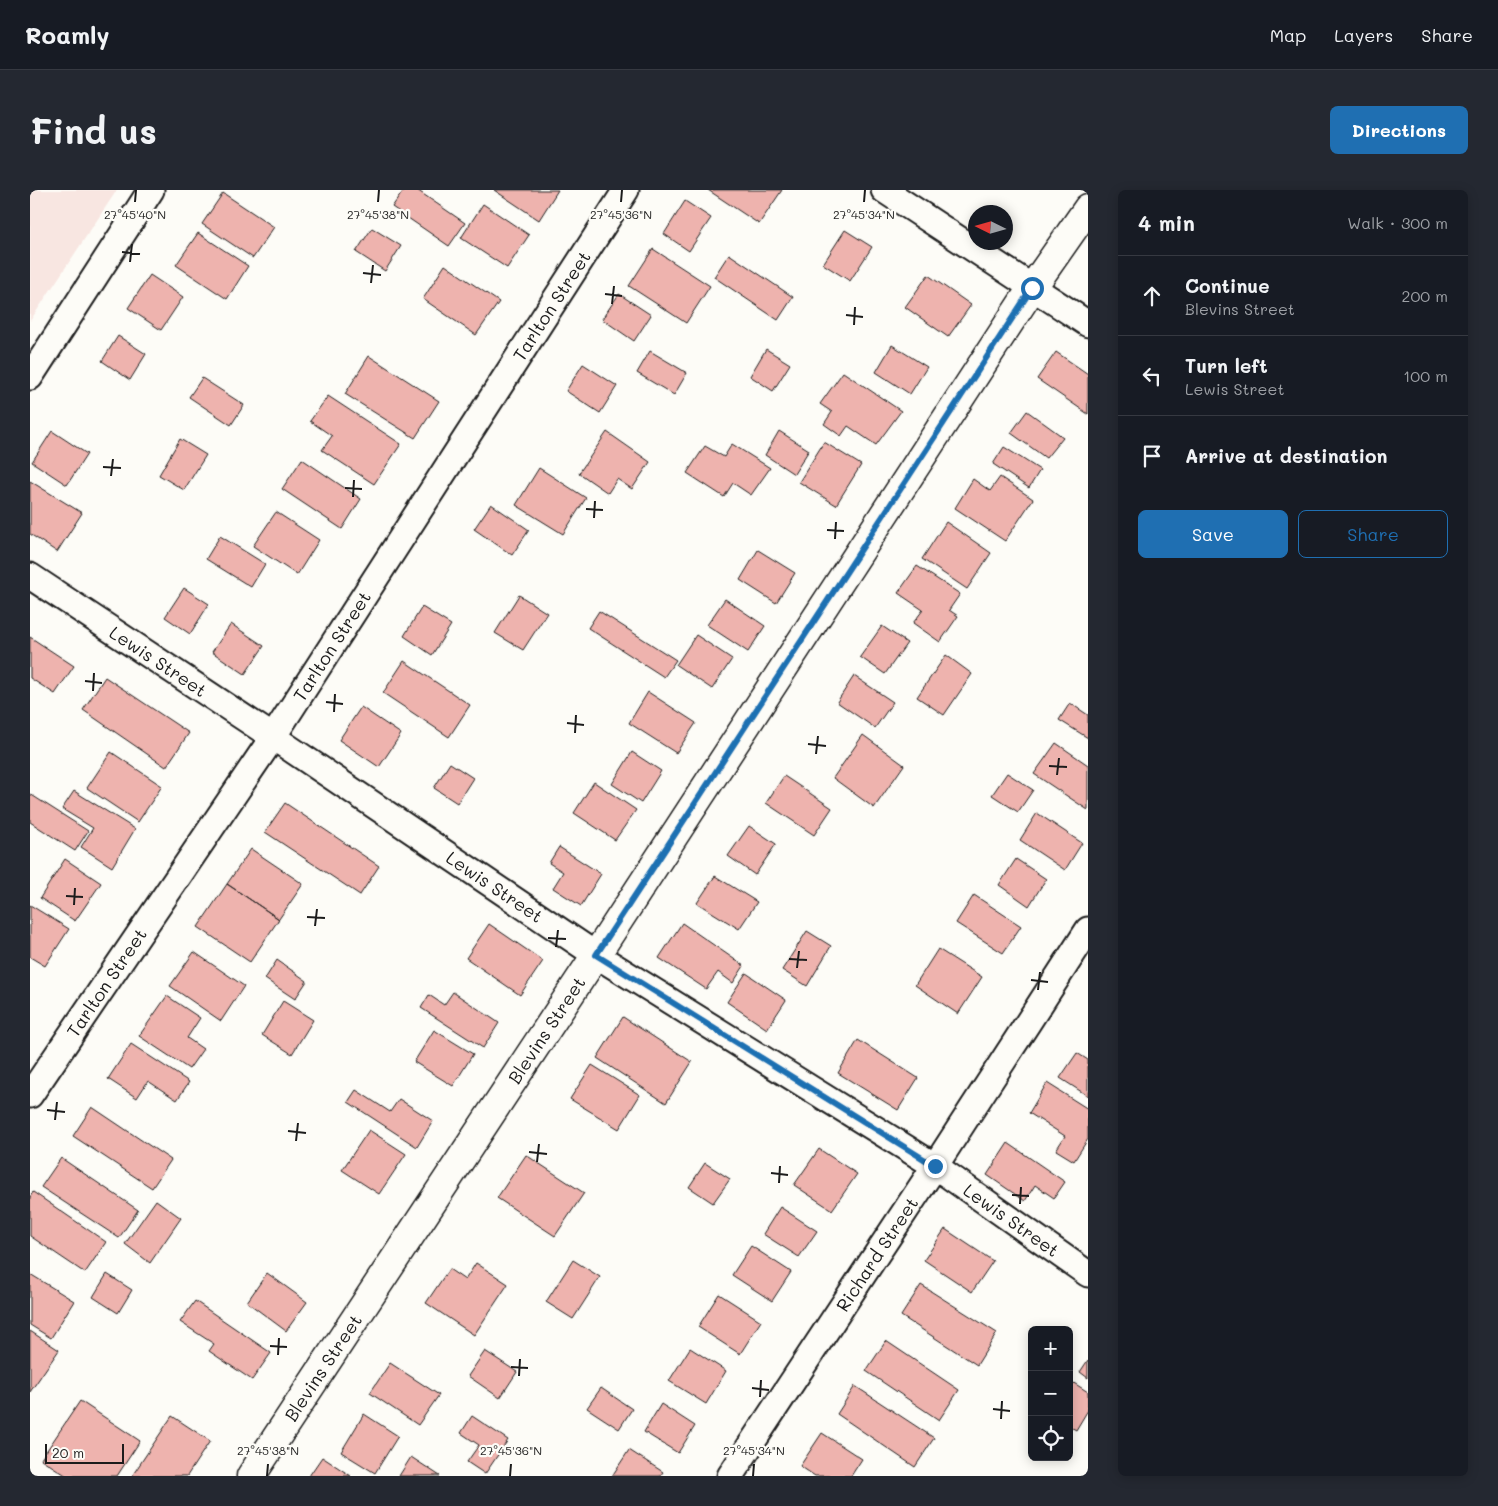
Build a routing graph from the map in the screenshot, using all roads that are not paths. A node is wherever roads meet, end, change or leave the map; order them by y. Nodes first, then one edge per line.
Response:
1 (151, 190) edge
2 (626, 190) edge
3 (884, 190) edge
4 (1088, 208) edge
5 (1032, 288) junction
6 (1088, 324) edge
7 (30, 377) edge
8 (30, 576) edge
9 (273, 737) junction
10 (1088, 930) edge
11 (596, 955) junction
12 (30, 1095) edge
13 (935, 1166) junction
14 (1088, 1274) edge
15 (252, 1476) edge
16 (730, 1476) edge

1 - 7 street
2 - 9 street, Tarlton Street
3 - 5 street
4 - 5 street, Blevins Street
5 - 6 street
5 - 11 street, Blevins Street
8 - 9 street, Lewis Street
9 - 11 street, Lewis Street
9 - 12 street, Tarlton Street
10 - 13 street, Richard Street
11 - 13 street, Lewis Street
11 - 15 street, Blevins Street
13 - 14 street, Lewis Street
13 - 16 street, Richard Street

